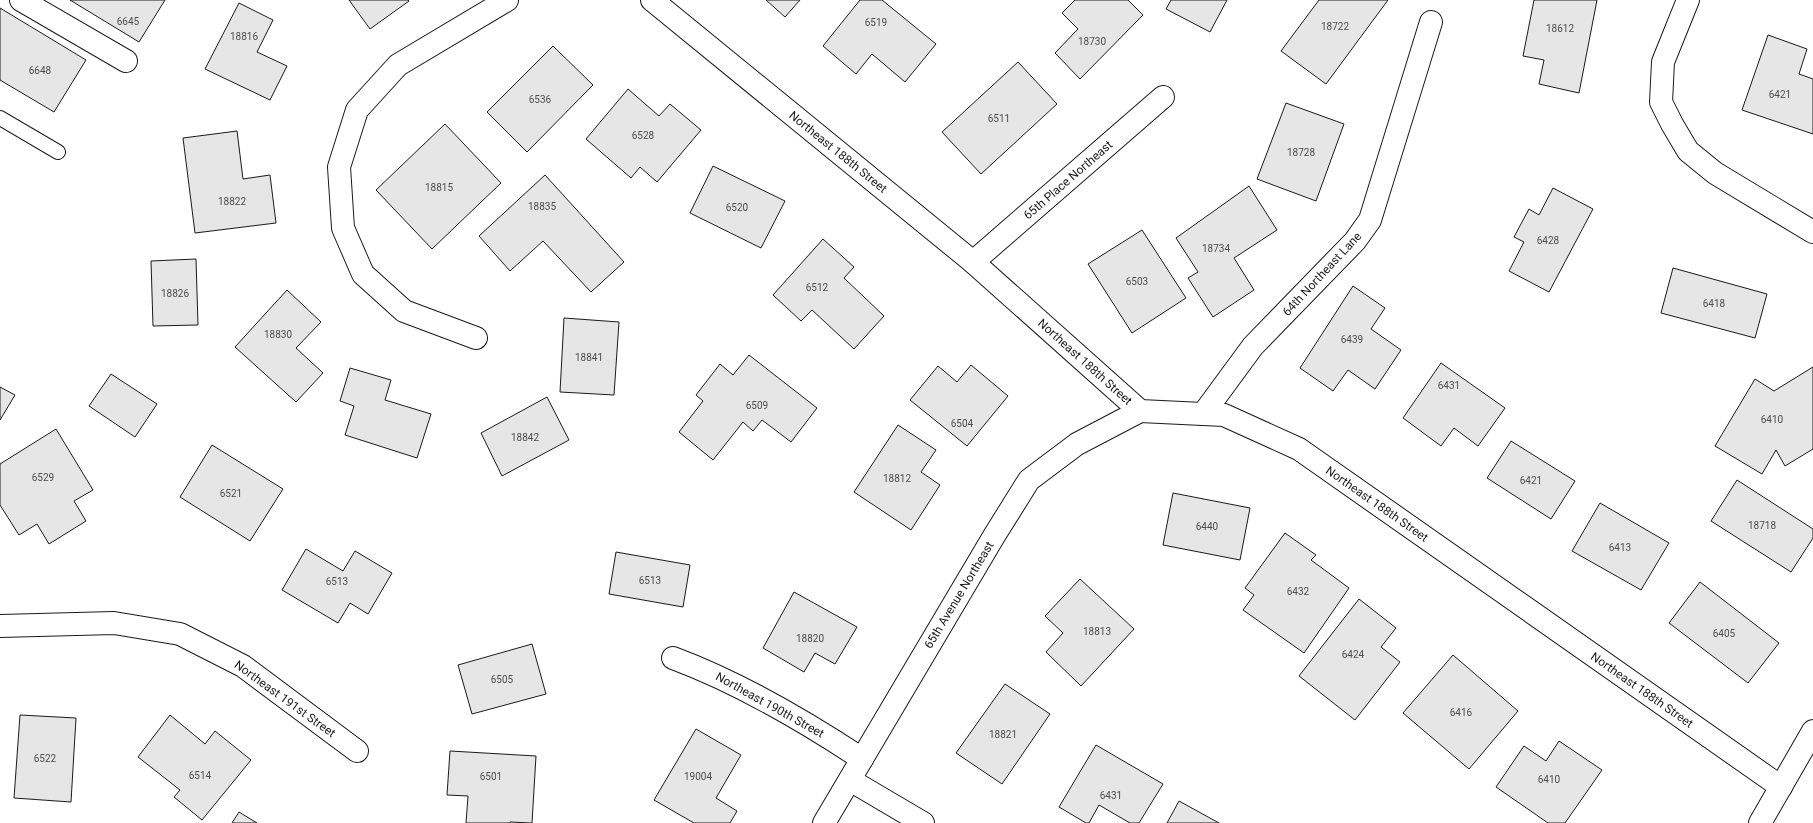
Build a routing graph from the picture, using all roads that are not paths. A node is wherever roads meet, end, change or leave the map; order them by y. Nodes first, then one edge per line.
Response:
1 (22, 0) edge
2 (507, 0) edge
3 (652, 0) edge
4 (1688, 0) edge
5 (1431, 22) dead end
6 (126, 61) dead end
7 (1162, 97) dead end
8 (0, 118) edge
9 (58, 152) dead end
10 (1813, 232) edge
11 (974, 262) junction
12 (476, 338) dead end
13 (1140, 411) junction
14 (1203, 414) junction
15 (0, 626) edge
16 (673, 658) dead end
17 (1813, 731) edge
18 (357, 751) dead end
19 (862, 759) junction
20 (850, 780) junction
21 (1780, 787) junction
22 (824, 823) edge
23 (923, 823) edge
24 (1760, 823) edge

1 - 6 street
2 - 12 street
3 - 11 street, Northeast 188th Street
4 - 10 street
5 - 14 street, 64th Northeast Lane
7 - 11 street, 65th Place Northeast
8 - 9 lane
11 - 13 street, Northeast 188th Street
13 - 14 street, Northeast 188th Street
13 - 19 street, 65th Avenue Northeast
14 - 21 street, Northeast 188th Street
15 - 18 street, Northeast 191st Street
16 - 19 street, Northeast 190th Street
17 - 21 street
19 - 20 street, 65th Avenue Northeast
20 - 22 street, 65th Avenue Northeast
20 - 23 street
21 - 24 street

